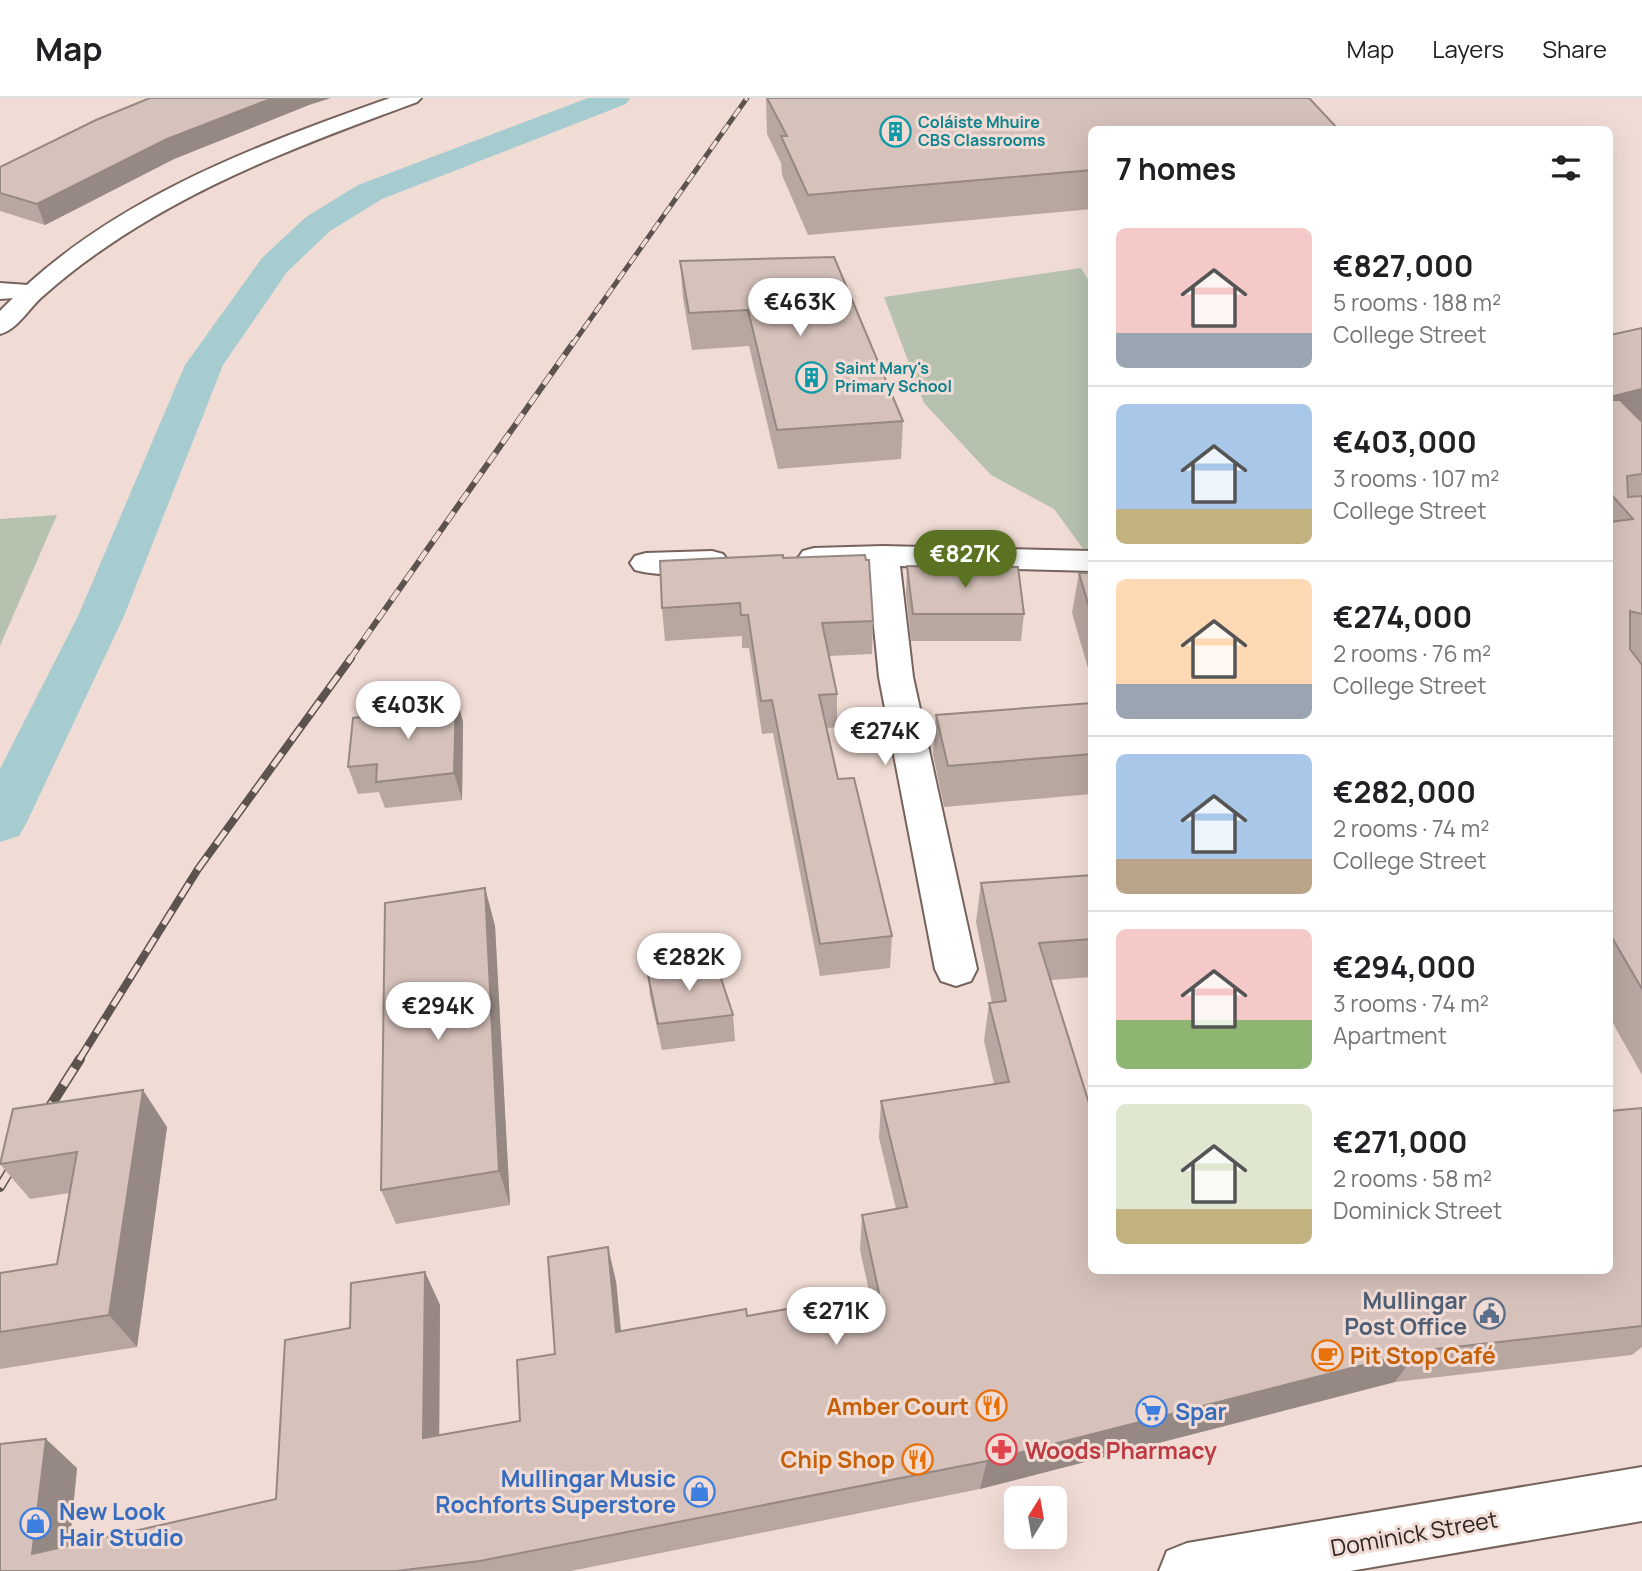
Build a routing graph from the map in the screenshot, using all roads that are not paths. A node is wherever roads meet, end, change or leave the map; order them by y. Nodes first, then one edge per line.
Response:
1 (410, 98) edge
2 (0, 291) edge
3 (33, 291) junction
4 (0, 326) edge
5 (883, 556) junction
6 (785, 558) edge
7 (744, 560) edge
8 (1088, 561) edge
9 (646, 563) dead end
10 (956, 969) dead end
11 (1642, 1494) edge
12 (1187, 1571) edge

1 - 3 street
2 - 3 street
3 - 4 street
5 - 6 street
5 - 8 street
5 - 10 street
7 - 9 street
11 - 12 street, Dominick Street

